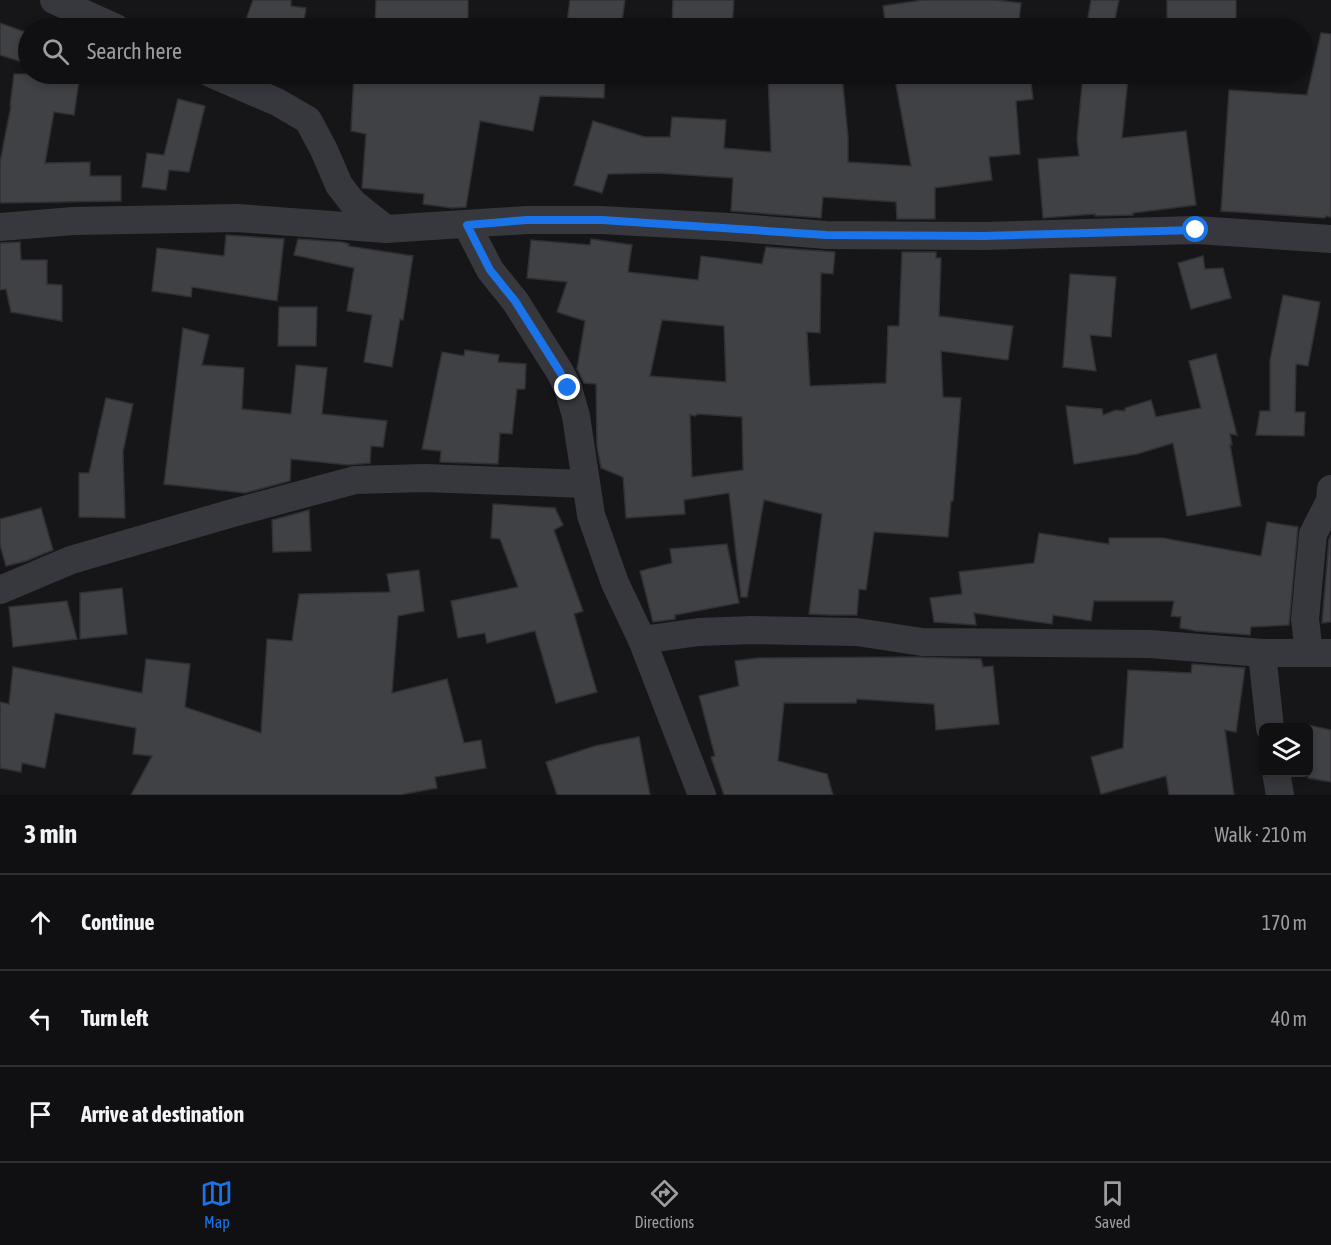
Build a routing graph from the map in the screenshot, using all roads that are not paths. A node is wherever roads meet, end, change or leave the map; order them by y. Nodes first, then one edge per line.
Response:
1 (54, 0) edge
2 (94, 18) edge
3 (236, 84) edge
4 (467, 225) junction
5 (0, 227) edge
6 (386, 229) junction
7 (1331, 239) edge
8 (585, 484) junction
9 (1331, 489) edge
10 (0, 590) edge
11 (642, 640) junction
12 (1262, 652) junction
13 (1320, 653) edge
14 (1269, 723) edge
15 (1277, 777) edge
16 (702, 795) edge
17 (1280, 795) edge

1 - 2 street
3 - 6 street
4 - 6 street
4 - 7 street
4 - 8 street
5 - 6 street
8 - 10 street
8 - 11 street
9 - 13 street
11 - 12 street
11 - 16 street
12 - 13 street
12 - 14 street
15 - 17 street

